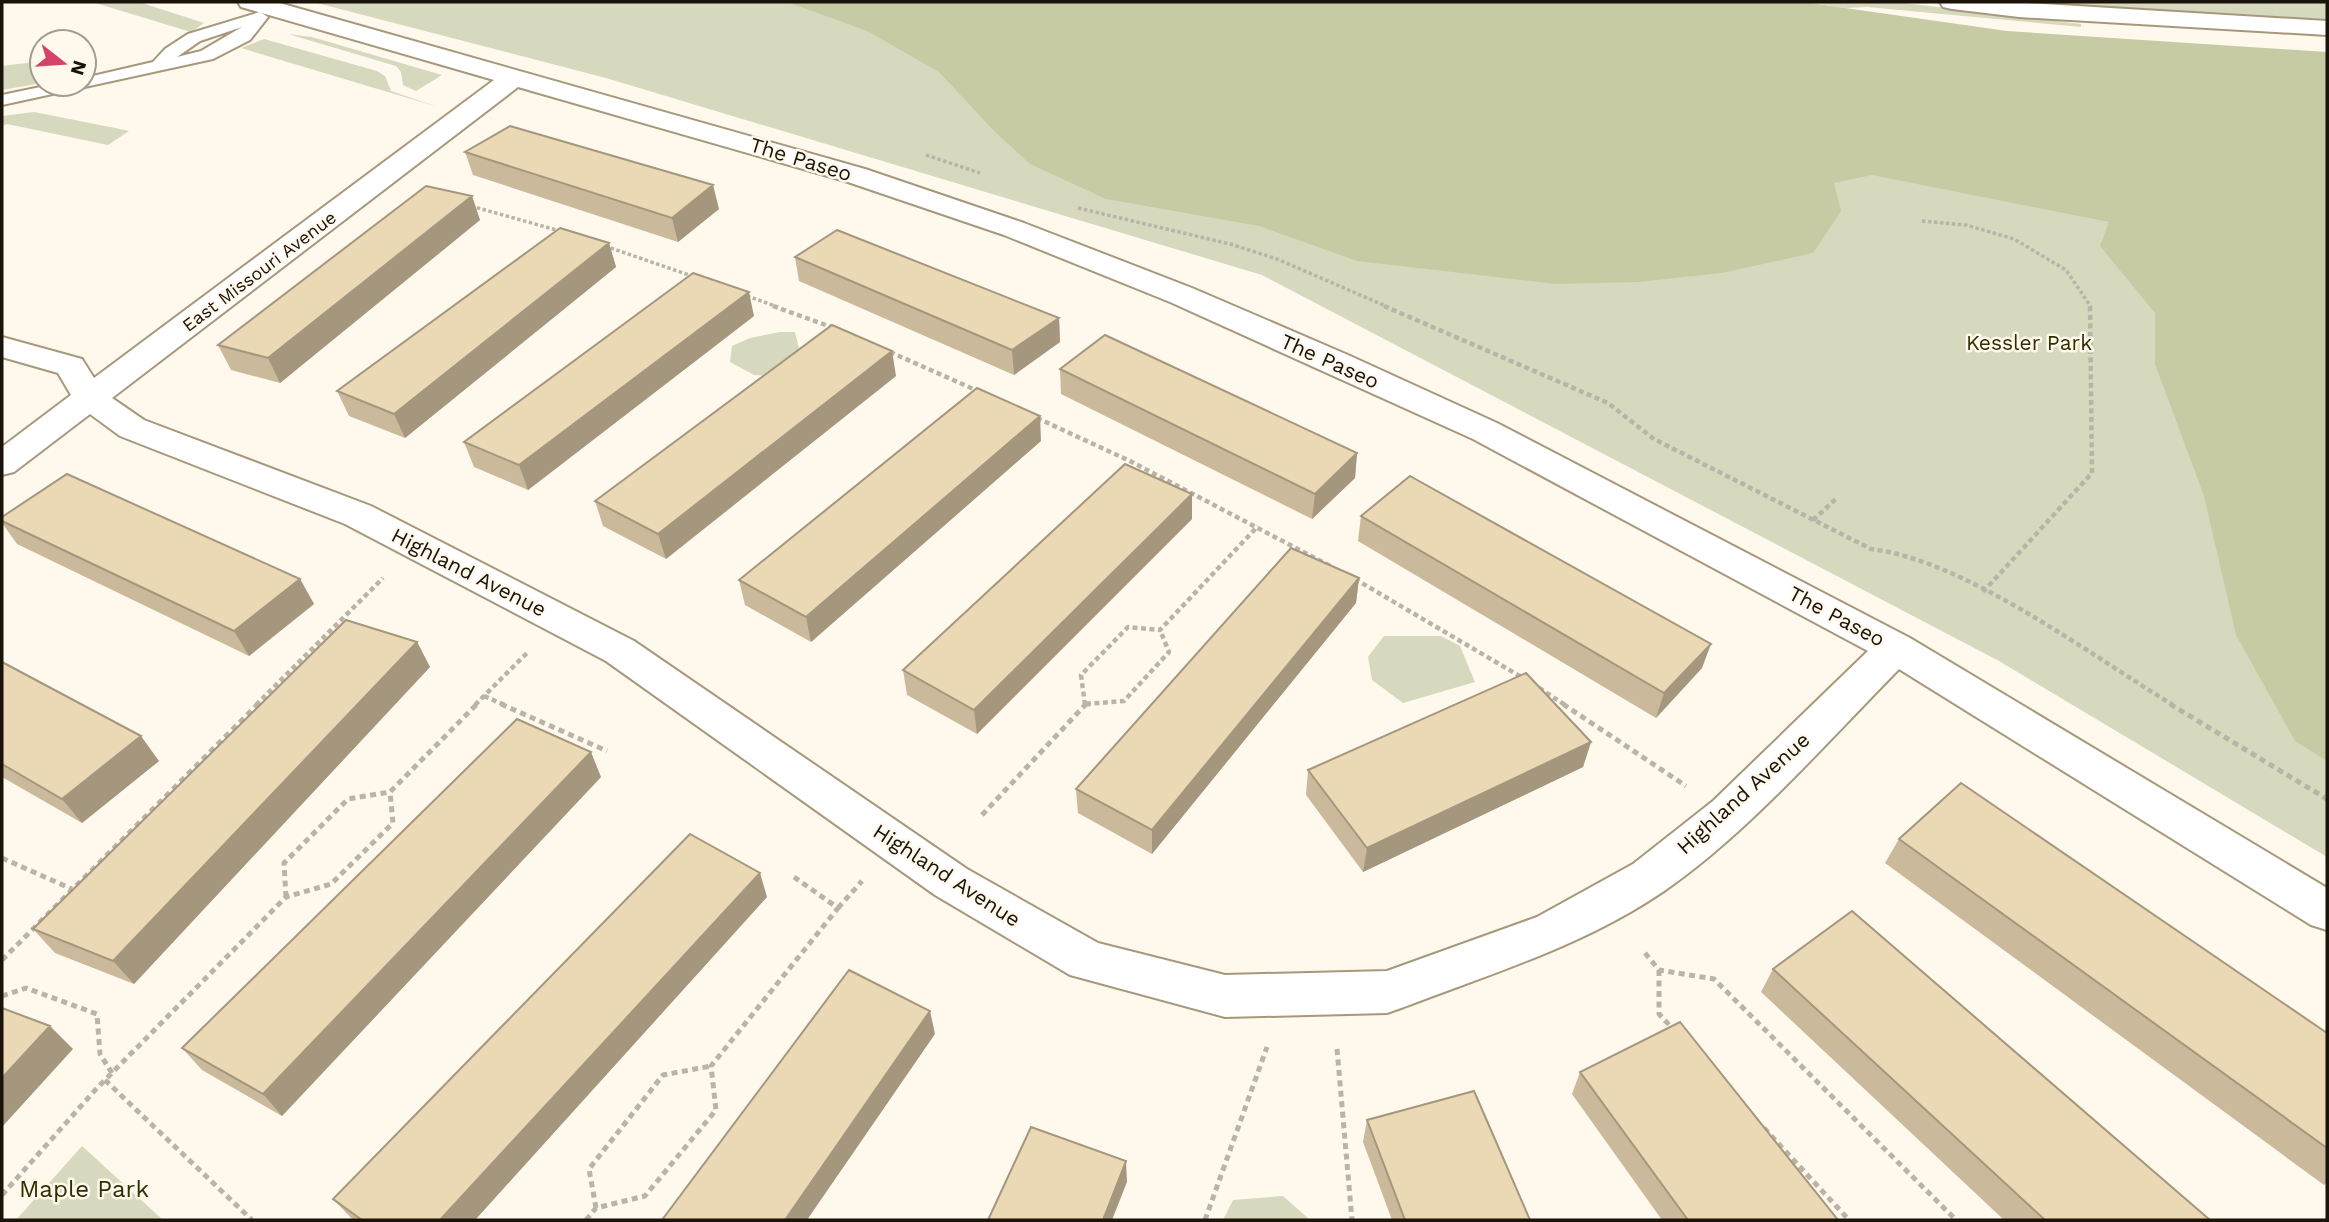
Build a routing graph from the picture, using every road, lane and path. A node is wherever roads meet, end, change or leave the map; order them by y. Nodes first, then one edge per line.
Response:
1 (1952, 2) edge
2 (261, 10) edge
3 (2327, 28) edge
4 (516, 77) junction
5 (98, 80) edge
6 (28, 95) edge
7 (2, 100) edge
8 (470, 206) dead end
9 (1922, 221) dead end
10 (571, 235) edge
11 (597, 244) edge
12 (701, 279) edge
13 (740, 293) edge
14 (837, 329) edge
15 (2, 347) edge
16 (888, 351) edge
17 (985, 394) edge
18 (90, 398) junction
19 (1033, 416) edge
20 (2, 464) edge
21 (1838, 497) dead end
22 (1813, 520) dead end
23 (1258, 526) junction
24 (388, 572) dead end
25 (1983, 592) dead end
26 (560, 619) junction
27 (1160, 630) junction
28 (1896, 648) junction
29 (484, 696) junction
30 (1086, 704) junction
31 (607, 751) dead end
32 (390, 792) junction
33 (1728, 813) junction
34 (982, 815) dead end
35 (2, 858) edge
36 (794, 877) dead end
37 (856, 887) dead end
38 (72, 889) junction
39 (286, 897) junction
40 (838, 908) junction
41 (2327, 911) edge
42 (1645, 953) dead end
43 (2, 960) edge
44 (1659, 970) junction
45 (2, 996) edge
46 (1677, 1034) edge
47 (1267, 1046) dead end
48 (1337, 1049) dead end
49 (711, 1066) junction
50 (112, 1073) junction
51 (105, 1080) junction
52 (1758, 1122) edge
53 (2, 1195) edge
54 (596, 1208) junction
55 (252, 1220) edge
56 (586, 1220) edge
57 (1205, 1220) edge
58 (1352, 1220) edge
59 (1849, 1220) edge
60 (1956, 1220) edge

1 - 3 main road
2 - 4 main road, The Paseo
2 - 5 lane
4 - 18 main road, East Missouri Avenue
4 - 28 main road, The Paseo
6 - 7 lane
8 - 10 path
9 - 25 path
11 - 12 path
13 - 14 path
15 - 18 main road, Highland Avenue
16 - 17 path
18 - 20 main road, East Missouri Avenue
18 - 26 main road, Highland Avenue
19 - 23 path
21 - 22 path
23 - 27 path
23 - 33 path
24 - 38 path
26 - 29 path
26 - 33 main road, Highland Avenue
27 - 30 path
27 - 30 path
28 - 33 main road, Highland Avenue
28 - 41 main road, The Paseo
29 - 31 path
29 - 32 path
30 - 34 path
32 - 39 path
32 - 39 path
35 - 38 path
36 - 40 path
37 - 40 path
38 - 43 path
39 - 50 path
40 - 49 path
42 - 44 path
44 - 46 path
44 - 60 path
45 - 50 path
47 - 57 path
48 - 58 path
49 - 54 path
49 - 54 path
50 - 51 path
51 - 53 path
51 - 55 path
52 - 59 path
54 - 56 path

